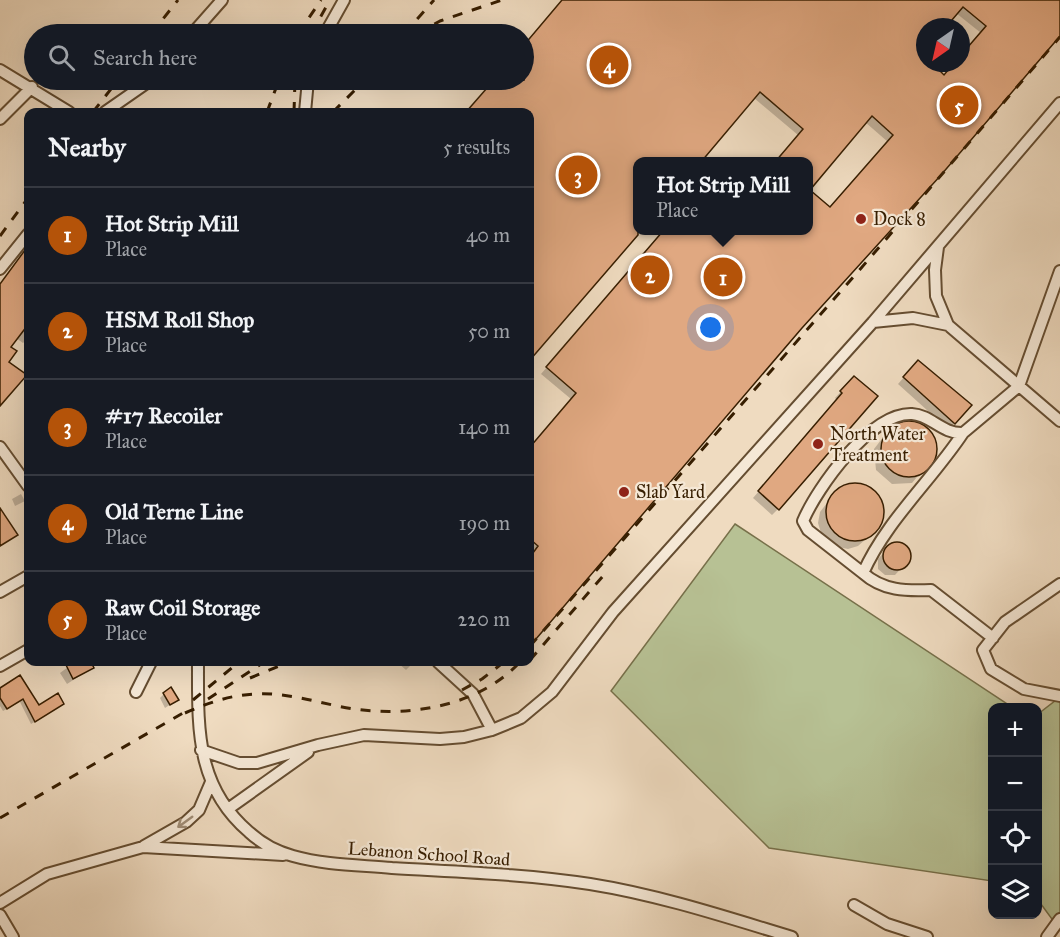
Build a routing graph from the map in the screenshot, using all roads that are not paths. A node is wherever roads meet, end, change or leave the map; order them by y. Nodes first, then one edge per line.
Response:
1 (222, 0) edge
2 (344, 0) edge
3 (201, 24) edge
4 (331, 24) edge
5 (0, 70) edge
6 (24, 83) edge
7 (29, 90) edge
8 (36, 90) edge
9 (137, 90) edge
10 (307, 90) edge
11 (1060, 103) edge
12 (63, 108) edge
13 (111, 108) edge
14 (304, 108) edge
15 (0, 119) edge
16 (24, 239) edge
17 (938, 246) junction
18 (0, 268) edge
19 (1060, 272) edge
20 (873, 322) junction
21 (948, 325) junction
22 (1019, 386) junction
23 (1060, 421) edge
24 (963, 433) junction
25 (0, 447) edge
26 (24, 480) edge
27 (863, 573) junction
28 (24, 578) edge
29 (1060, 584) edge
30 (0, 592) edge
31 (993, 638) junction
32 (24, 652) edge
33 (0, 666) edge
34 (149, 666) edge
35 (198, 666) edge
36 (442, 666) edge
37 (136, 692) dead end
38 (1060, 696) edge
39 (492, 730) junction
40 (318, 745) junction
41 (201, 750) junction
42 (211, 782) junction
43 (228, 809) junction
44 (143, 847) junction
45 (292, 856) junction
46 (0, 903) edge
47 (854, 905) dead end
48 (0, 915) edge
49 (1060, 920) edge
50 (13, 937) edge
51 (792, 937) edge
52 (927, 937) edge
53 (1047, 937) edge

1 - 3 street
2 - 4 street
5 - 6 street
7 - 15 street
8 - 12 street
9 - 13 street
10 - 14 street
11 - 17 street
16 - 18 street
17 - 20 street
17 - 21 street
19 - 22 street
20 - 21 street
20 - 39 street
21 - 22 street
22 - 23 street
22 - 24 street
24 - 27 street
24 - 27 street
25 - 26 street
27 - 31 street
28 - 30 street
29 - 31 street
31 - 38 street
32 - 33 street
34 - 37 street
35 - 41 street, Lebanon School Road
36 - 39 street
39 - 40 street
40 - 41 street
40 - 43 street
41 - 42 street, Lebanon School Road
42 - 43 street, Lebanon School Road
42 -> 44 street
43 - 45 street, Lebanon School Road
44 - 45 street
44 - 46 street
45 - 51 street, Lebanon School Road
47 - 52 street
48 - 50 street
49 - 53 street

